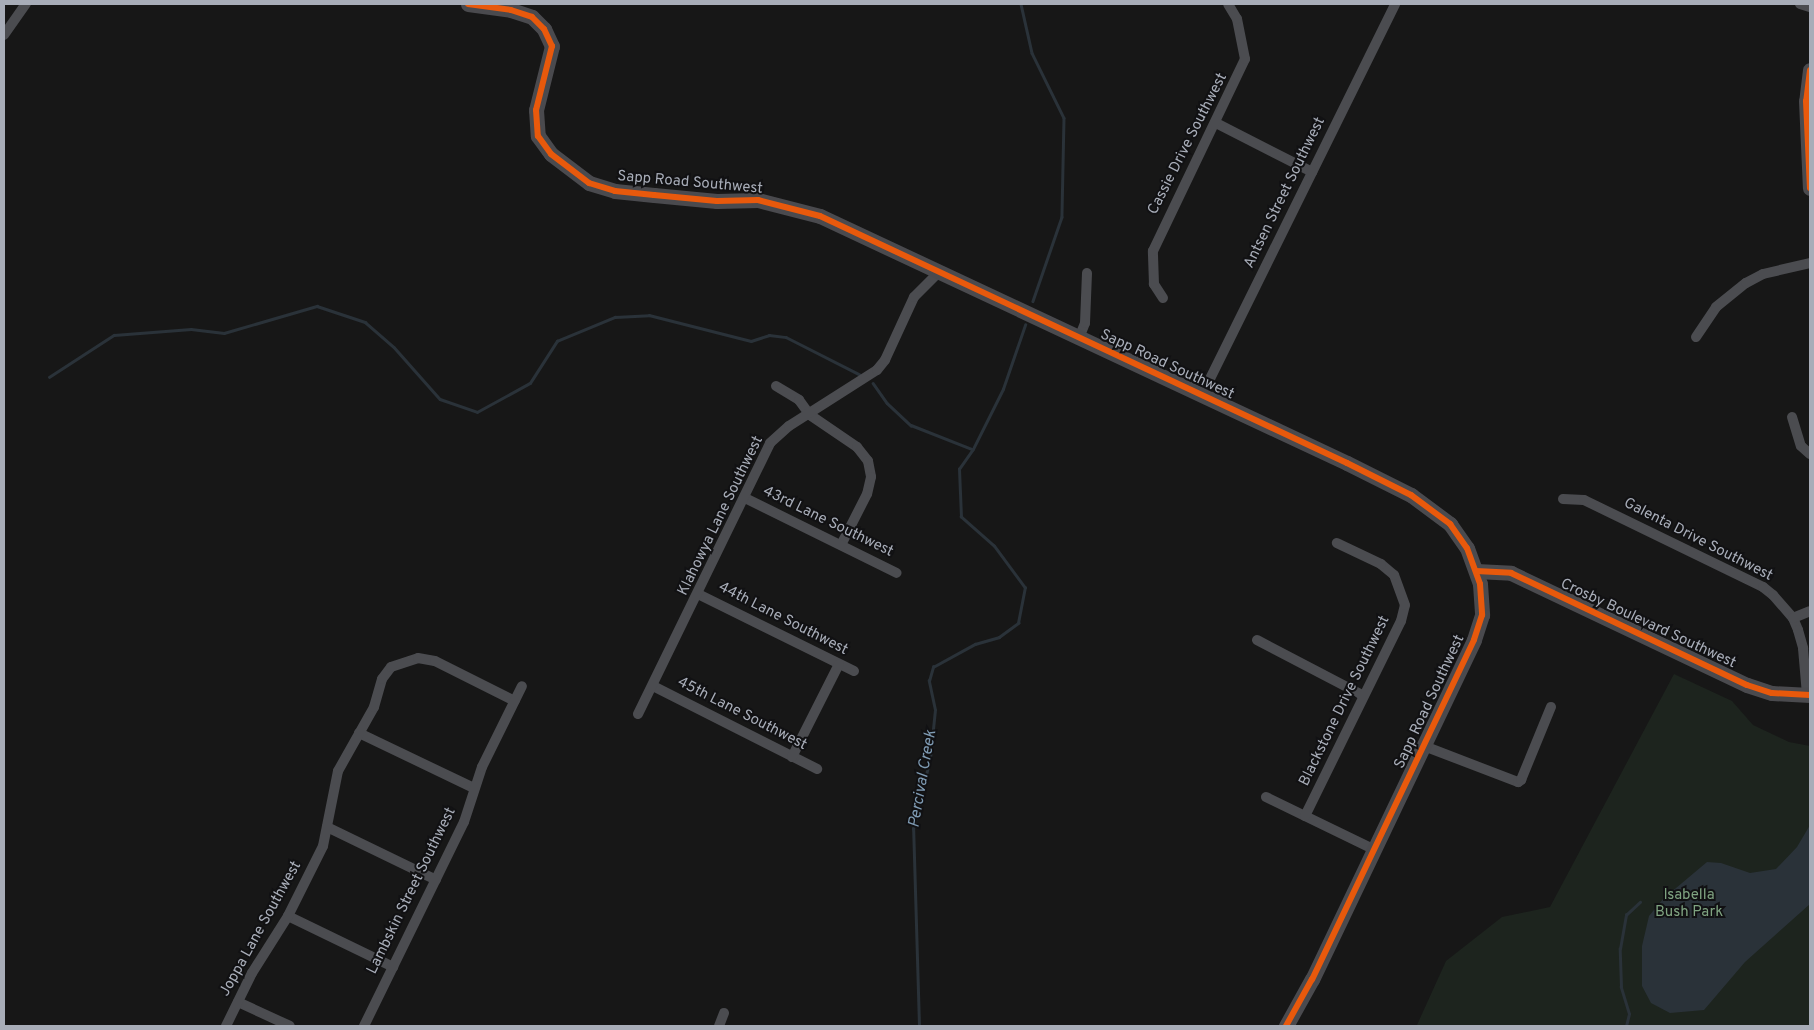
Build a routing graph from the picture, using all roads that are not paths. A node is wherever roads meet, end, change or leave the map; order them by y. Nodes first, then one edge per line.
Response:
1 (26, 4) edge
2 (468, 4) edge
3 (1228, 4) edge
4 (1395, 4) edge
5 (1800, 4) edge
6 (1810, 7) edge
7 (4, 34) edge
8 (1810, 70) edge
9 (1216, 123) junction
10 (1312, 172) junction
11 (1810, 188) edge
12 (1810, 263) edge
13 (939, 272) junction
14 (1087, 273) dead end
15 (1163, 298) dead end
16 (1079, 338) junction
17 (1696, 338) dead end
18 (776, 386) dead end
19 (1202, 395) junction
20 (810, 415) junction
21 (1792, 417) dead end
22 (1810, 454) edge
23 (745, 498) junction
24 (1563, 499) dead end
25 (1337, 543) dead end
26 (840, 545) junction
27 (1476, 571) junction
28 (897, 573) dead end
29 (698, 594) junction
30 (1810, 611) edge
31 (1793, 618) junction
32 (1257, 640) dead end
33 (839, 664) junction
34 (854, 671) dead end
35 (522, 686) dead end
36 (653, 686) junction
37 (1362, 695) junction
38 (1808, 695) edge
39 (515, 701) junction
40 (1551, 707) dead end
41 (638, 714) dead end
42 (359, 733) junction
43 (1424, 746) junction
44 (792, 757) junction
45 (817, 769) dead end
46 (474, 788) junction
47 (1266, 797) dead end
48 (1305, 816) junction
49 (327, 827) junction
50 (1373, 849) junction
51 (436, 880) junction
52 (288, 916) junction
53 (393, 966) junction
54 (238, 1002) junction
55 (724, 1013) dead end
56 (1289, 1025) edge
57 (226, 1026) edge
58 (290, 1026) edge
59 (364, 1026) edge
60 (718, 1026) edge

1 - 7 street
2 - 13 street, Sapp Road Southwest
3 - 9 street, Cassie Drive Southwest
4 - 10 street, Antsen Street Southwest
5 - 6 street
8 - 11 street
9 - 10 street
9 - 15 street, Cassie Drive Southwest
10 - 19 street, Antsen Street Southwest
12 - 17 street
13 - 16 street, Sapp Road Southwest
13 - 20 street, Klahowya Lane Southwest
14 - 16 street
16 - 19 street, Sapp Road Southwest
18 - 20 street
19 - 27 street, Sapp Road Southwest
20 - 23 street, Klahowya Lane Southwest
20 - 26 street
21 - 22 street
23 - 26 street, 43rd Lane Southwest
23 - 29 street, Klahowya Lane Southwest
24 - 31 street, Galenta Drive Southwest
25 - 37 street, Blackstone Drive Southwest
26 - 28 street, 43rd Lane Southwest
27 - 38 street, Crosby Boulevard Southwest
27 - 43 street, Sapp Road Southwest
29 - 33 street, 44th Lane Southwest
29 - 36 street, Klahowya Lane Southwest
30 - 31 street
31 - 38 street, Galenta Drive Southwest
32 - 37 street
33 - 34 street, 44th Lane Southwest
33 - 44 street
35 - 39 street, Lambskin Street Southwest
36 - 41 street, Klahowya Lane Southwest
36 - 44 street, 45th Lane Southwest
37 - 48 street, Blackstone Drive Southwest
39 - 42 street, Joppa Lane Southwest
39 - 46 street, Lambskin Street Southwest
40 - 43 street
42 - 46 street
42 - 49 street, Joppa Lane Southwest
43 - 50 street, Sapp Road Southwest
44 - 45 street, 45th Lane Southwest
46 - 51 street, Lambskin Street Southwest
47 - 48 street
48 - 50 street
49 - 51 street
49 - 52 street, Joppa Lane Southwest
50 - 56 street, Sapp Road Southwest
51 - 53 street, Lambskin Street Southwest
52 - 53 street
52 - 54 street, Joppa Lane Southwest
53 - 59 street, Lambskin Street Southwest
54 - 57 street, Joppa Lane Southwest
54 - 58 street
55 - 60 street

